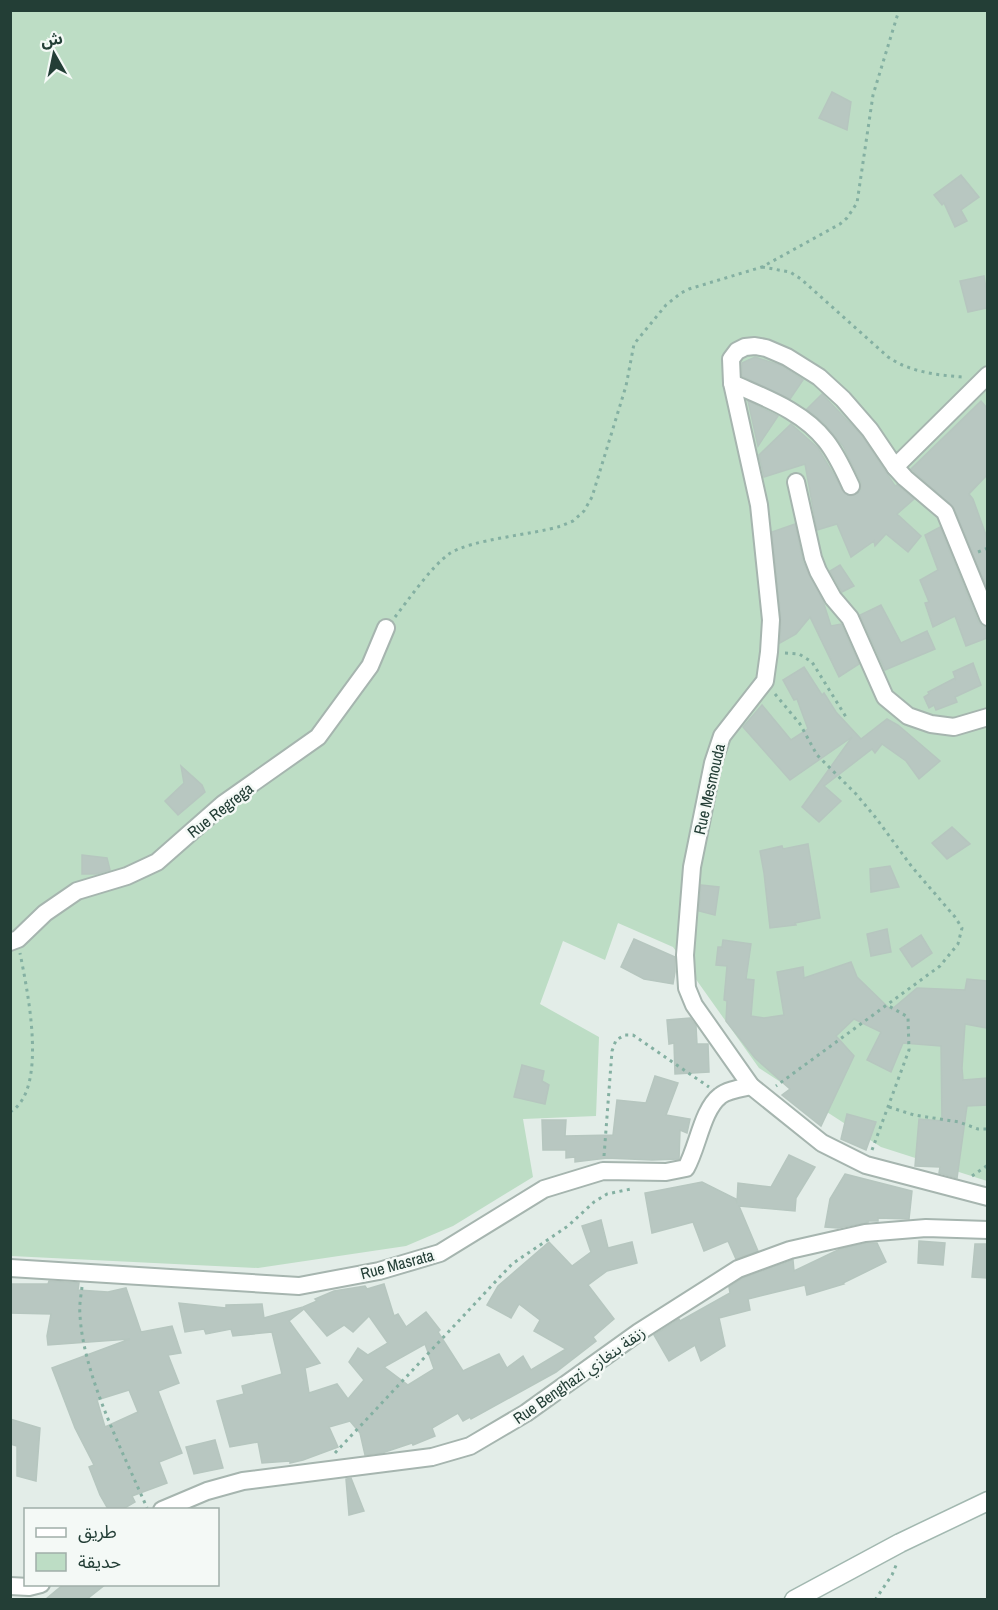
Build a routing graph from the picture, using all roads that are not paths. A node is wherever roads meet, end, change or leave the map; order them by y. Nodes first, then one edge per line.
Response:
1 (985, 378) edge
2 (732, 383) junction
3 (895, 467) junction
4 (795, 482) dead end
5 (851, 486) dead end
6 (987, 617) edge
7 (386, 628) road end
8 (987, 717) edge
9 (14, 941) edge
10 (757, 1091) junction
11 (987, 1197) edge
12 (987, 1230) edge
13 (10, 1268) edge
14 (987, 1501) edge
15 (164, 1508) edge
16 (34, 1586) edge
17 (10, 1587) edge
18 (794, 1599) edge

1 - 3 street
2 - 3 street
2 - 5 street
2 - 10 street, Rue Mesmouda
3 - 6 street
4 - 8 street
7 - 9 street, Rue Regrega
10 - 11 street, Rue Mesmouda
10 - 13 street, Rue Masrata
12 - 15 street, Rue Benghazi زنقة بنغازي
14 - 18 main road
16 - 17 street

